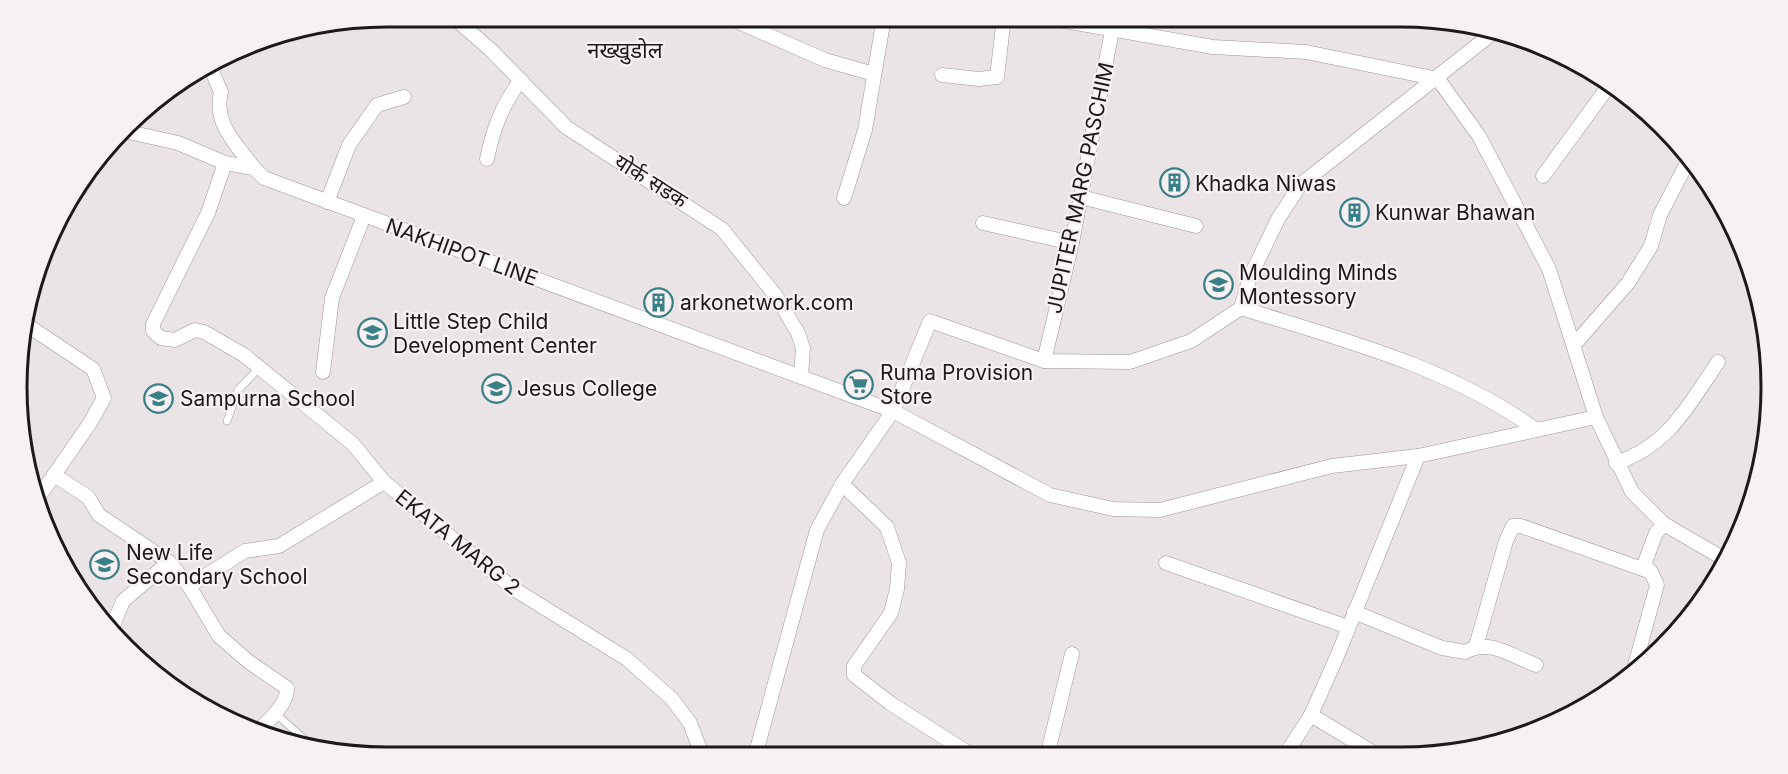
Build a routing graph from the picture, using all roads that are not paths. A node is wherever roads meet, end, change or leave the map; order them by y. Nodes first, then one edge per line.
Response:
1 (465, 27) edge
2 (752, 27) edge
3 (882, 27) edge
4 (1003, 27) edge
5 (1097, 27) edge
6 (1114, 27) edge
7 (1112, 30) junction
8 (1487, 38) edge
9 (212, 72) edge
10 (874, 74) junction
11 (942, 75) dead end
12 (1437, 79) junction
13 (521, 80) junction
14 (1605, 91) edge
15 (404, 97) dead end
16 (131, 133) edge
17 (487, 159) dead end
18 (225, 163) junction
19 (1685, 166) edge
20 (254, 168) junction
21 (1544, 176) dead end
22 (1081, 196) junction
23 (843, 198) dead end
24 (327, 202) junction
25 (364, 216) junction
26 (982, 223) dead end
27 (1196, 226) dead end
28 (1072, 243) junction
29 (1241, 308) junction
30 (32, 328) edge
31 (1574, 345) junction
32 (1044, 361) junction
33 (1718, 362) dead end
34 (259, 368) junction
35 (323, 372) dead end
36 (801, 377) junction
37 (893, 411) junction
38 (1596, 417) junction
39 (227, 421) dead end
40 (1535, 429) junction
41 (1418, 456) junction
42 (1616, 463) junction
43 (54, 475) junction
44 (384, 482) junction
45 (842, 484) junction
46 (43, 492) edge
47 (1664, 524) junction
48 (1719, 556) edge
49 (169, 562) junction
50 (1166, 563) dead end
51 (1652, 572) junction
52 (189, 586) junction
53 (1354, 612) junction
54 (114, 622) edge
55 (1348, 627) junction
56 (1476, 646) junction
57 (1072, 654) dead end
58 (1637, 659) edge
59 (1536, 664) dead end
60 (275, 713) junction
61 (1311, 715) junction
62 (263, 725) edge
63 (302, 737) edge
64 (699, 747) edge
65 (757, 747) edge
66 (959, 747) edge
67 (1049, 747) edge
68 (1290, 747) edge
69 (1365, 747) edge

1 - 13 street, योर्क सडक
2 - 10 street
3 - 10 street
4 - 11 street
5 - 7 street
6 - 7 street, JUPITER MARG PASCHIM
7 - 12 street
7 - 22 street, JUPITER MARG PASCHIM
8 - 12 street
9 - 20 street
10 - 23 street
12 - 29 street
12 - 31 street
13 - 17 street
13 - 36 street, योर्क सडक
14 - 21 street
15 - 24 street
16 - 18 street, NAKHIPOT LINE
18 - 20 street, NAKHIPOT LINE
18 - 34 street
19 - 31 street
20 - 24 street, NAKHIPOT LINE
22 - 27 street
22 - 28 street, JUPITER MARG PASCHIM
24 - 25 street, NAKHIPOT LINE
25 - 35 street
25 - 36 street, NAKHIPOT LINE
26 - 28 street
28 - 32 street, JUPITER MARG PASCHIM
29 - 32 street
29 - 40 street
30 - 43 street
31 - 38 street
32 - 37 street
33 - 42 street
34 - 39 lane
34 - 44 street
36 - 37 street, NAKHIPOT LINE
37 - 41 street, NAKHIPOT LINE
37 - 45 street
38 - 40 street, NAKHIPOT LINE
38 - 42 street
40 - 41 street, NAKHIPOT LINE
41 - 53 street
42 - 47 street
43 - 46 street
43 - 49 street
44 - 52 street, EKATA MARG 2
44 - 64 street, EKATA MARG 2
45 - 65 street
45 - 66 street
47 - 48 street
47 - 51 street
49 - 52 street
49 - 54 street
50 - 55 street
51 - 56 street
51 - 58 street
52 - 60 street
53 - 55 street
53 - 56 street
55 - 61 street
56 - 59 street
57 - 67 street
60 - 62 street
60 - 63 lane
61 - 68 street
61 - 69 street

